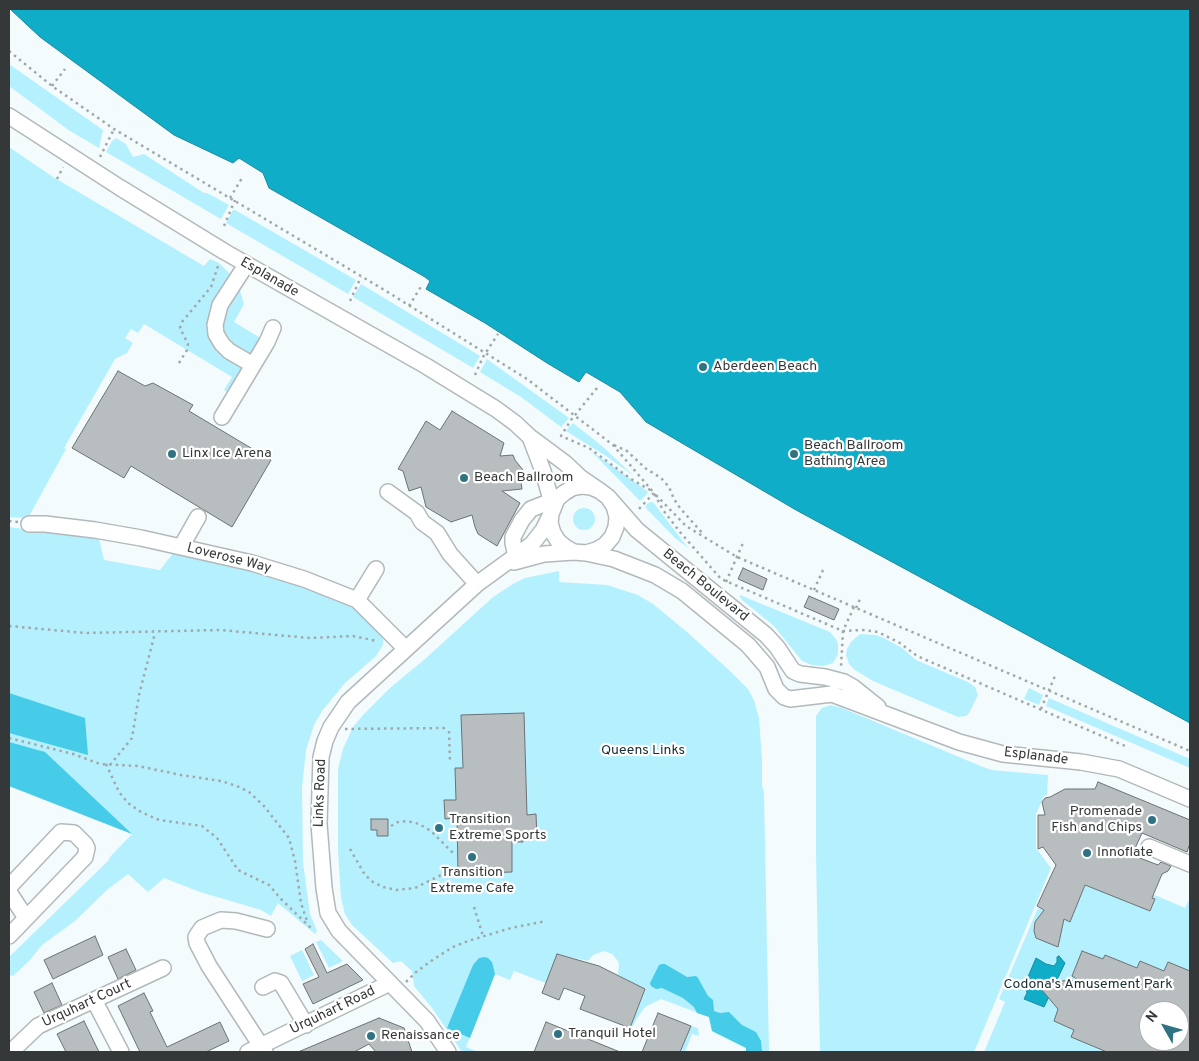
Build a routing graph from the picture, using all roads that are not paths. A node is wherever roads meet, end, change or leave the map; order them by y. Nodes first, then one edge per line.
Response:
1 (9, 116) edge
2 (246, 265) junction
3 (273, 328) dead end
4 (253, 366) junction
5 (222, 417) dead end
6 (530, 437) junction
7 (388, 492) dead end
8 (604, 494) junction
9 (553, 506) junction
10 (198, 517) dead end
11 (29, 524) dead end
12 (181, 547) junction
13 (580, 552) junction
14 (510, 561) junction
15 (376, 569) dead end
16 (477, 584) junction
17 (357, 600) junction
18 (406, 649) junction
19 (800, 674) joint
20 (790, 699) joint
21 (883, 712) junction
22 (1190, 799) edge
23 (1149, 847) dead end
24 (1190, 864) edge
25 (9, 887) edge
26 (9, 892) edge
27 (26, 918) junction
28 (267, 929) dead end
29 (9, 936) edge
30 (163, 968) dead end
31 (394, 986) junction
32 (263, 987) dead end
33 (94, 1000) junction
34 (306, 1025) junction
35 (16, 1047) dead end
36 (258, 1050) edge
37 (122, 1052) edge
38 (448, 1052) edge

1 - 2 street, Esplanade
2 - 4 street
2 - 6 street, Esplanade
3 - 4 street
4 - 5 street
6 - 8 street, Esplanade
6 - 9 street, Esplanade
7 - 16 street
8 - 9 street
8 - 13 street
8 - 19 street, Beach Boulevard
9 - 13 street
9 - 14 street, Links Road
9 - 14 street
10 - 12 street
11 - 12 street, Loverose Way
12 - 17 street, Loverose Way
13 - 14 street, Links Road
13 - 20 street, Beach Boulevard
14 - 16 street, Links Road
15 - 17 street
16 - 18 street, Links Road
17 - 18 street, Loverose Way
18 - 31 street, Links Road
19 - 21 street, Esplanade
20 - 21 street, Esplanade
21 - 22 street, Esplanade
23 - 24 street
25 - 27 street
26 - 27 street
27 - 29 street
28 - 36 street
30 - 33 street, Urquhart Court
31 - 34 street, Urquhart Road
31 - 38 street, Links Road
32 - 34 street
33 - 35 street, Urquhart Court
33 - 37 street
34 - 36 street, Urquhart Road

